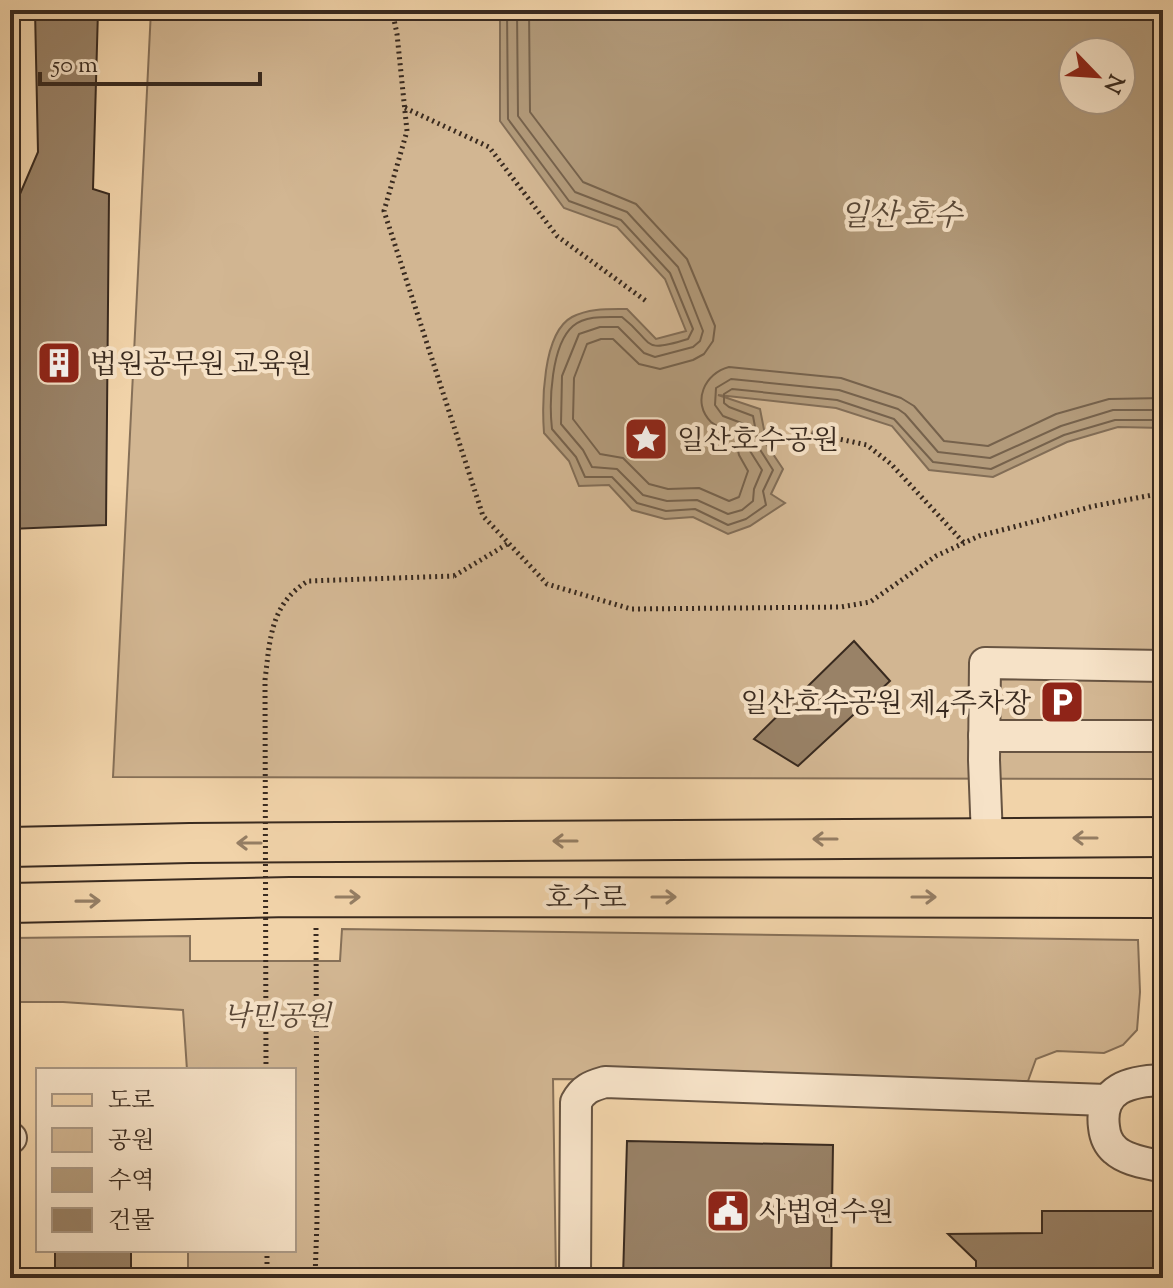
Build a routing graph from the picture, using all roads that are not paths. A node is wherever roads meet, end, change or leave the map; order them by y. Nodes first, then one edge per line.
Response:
1 (1163, 666) edge
2 (984, 736) junction
3 (1163, 736) edge
4 (1163, 837) edge
5 (987, 838) junction
6 (10, 847) edge
7 (1163, 898) edge
8 (10, 903) edge
9 (1163, 1080) edge
10 (1106, 1100) junction
11 (1163, 1167) edge
12 (575, 1278) edge

1 - 2 lane
2 - 3 lane
2 - 5 lane
4 -> 5 main road, 호수로
5 -> 6 main road, 호수로
8 -> 7 main road, 호수로
9 - 10 lane
10 - 11 lane
10 - 12 lane

